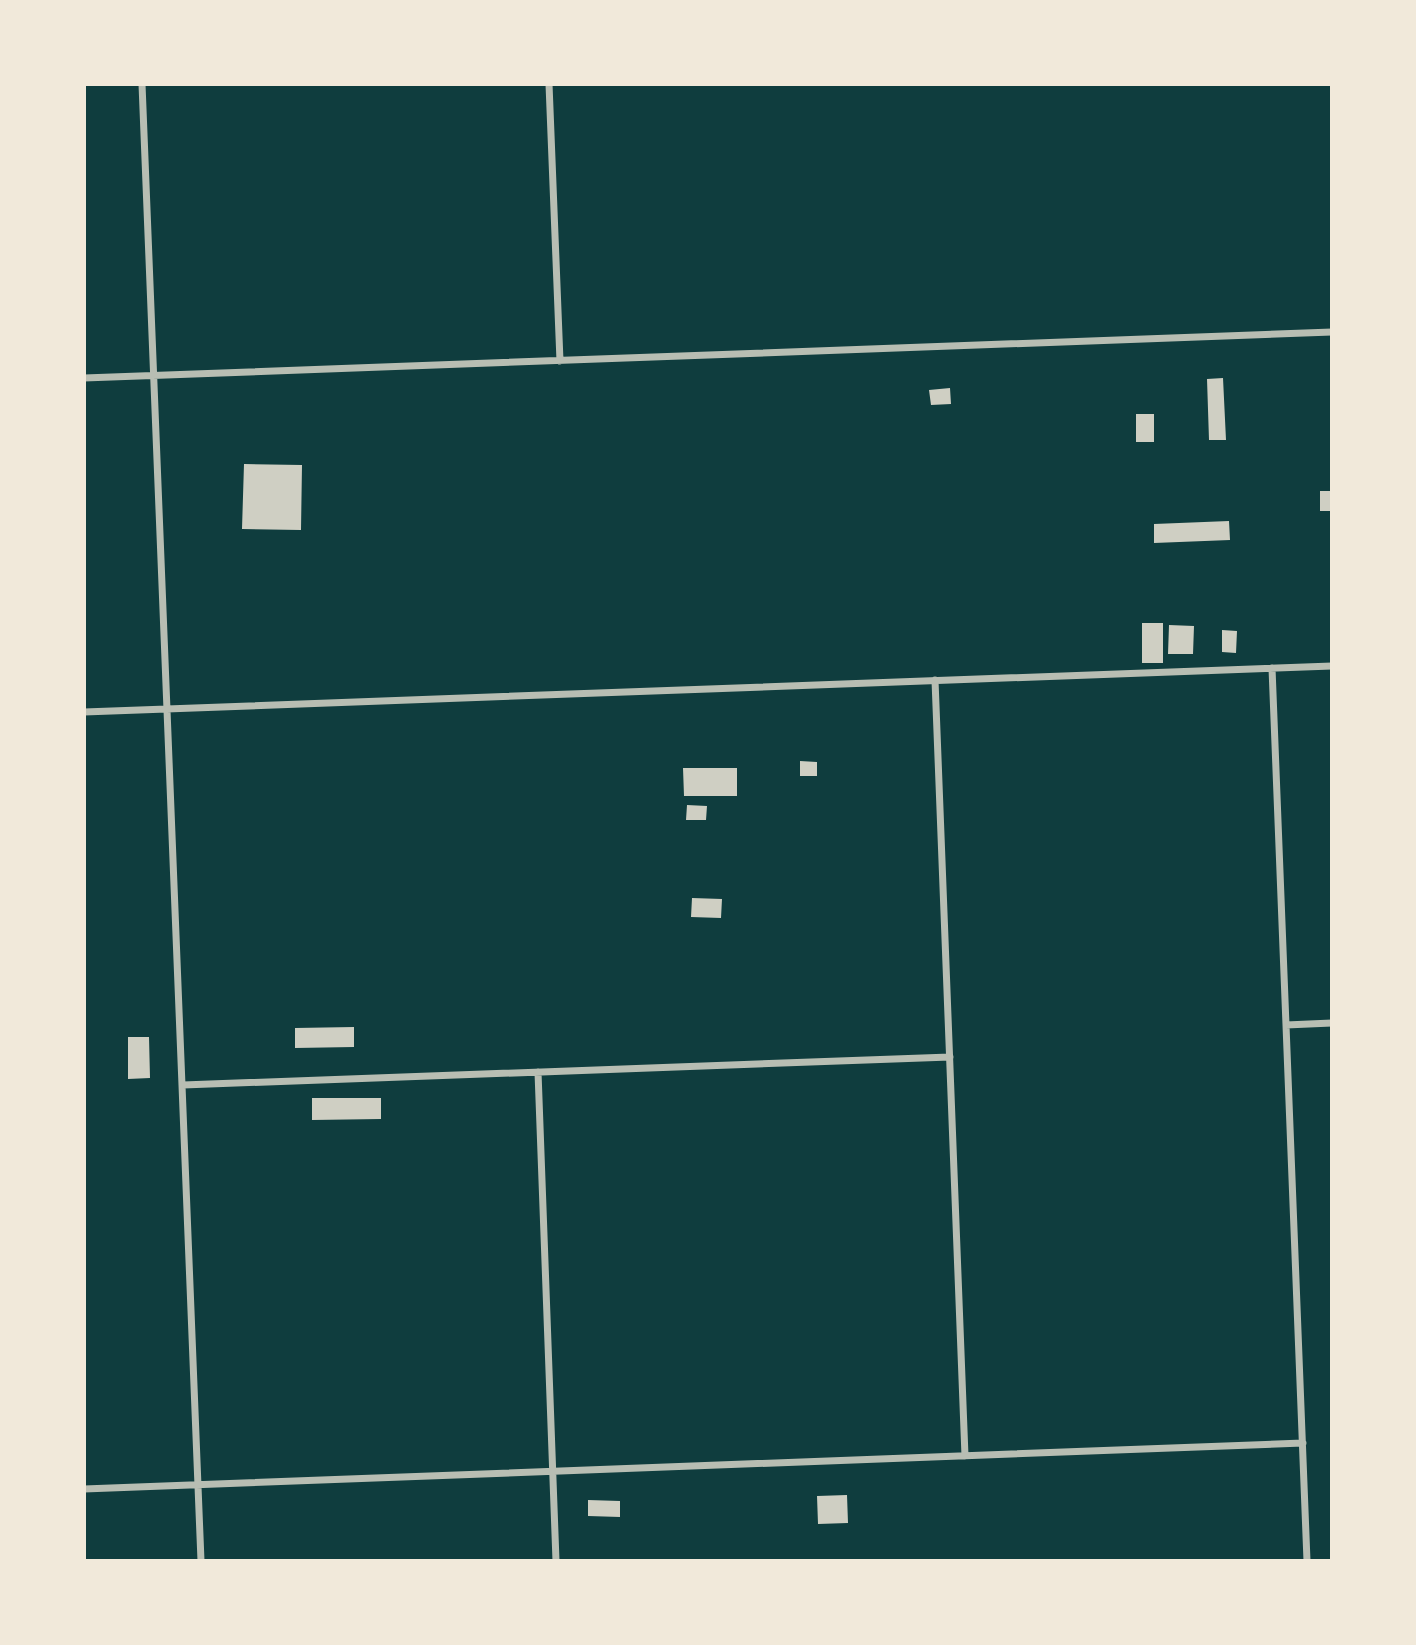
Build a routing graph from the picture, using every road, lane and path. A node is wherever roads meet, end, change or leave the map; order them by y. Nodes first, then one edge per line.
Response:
1 (142, 84) edge
2 (549, 84) edge
3 (1332, 332) edge
4 (560, 361) junction
5 (154, 376) junction
6 (84, 378) edge
7 (1332, 666) edge
8 (1272, 668) junction
9 (935, 680) junction
10 (167, 709) junction
11 (84, 712) edge
12 (1332, 1023) edge
13 (1286, 1025) junction
14 (950, 1057) junction
15 (538, 1072) junction
16 (183, 1085) junction
17 (1303, 1443) junction
18 (965, 1456) junction
19 (553, 1471) junction
20 (198, 1484) junction
21 (84, 1489) edge
22 (201, 1561) edge
23 (556, 1561) edge
24 (1307, 1561) edge

1 - 5 street
2 - 4 street
3 - 4 street
4 - 5 street
5 - 6 street
5 - 10 street
7 - 8 street
8 - 9 street
8 - 13 street
9 - 10 street
9 - 14 street
10 - 11 street
10 - 16 street
12 - 13 street
13 - 17 street
14 - 15 street
14 - 18 street
15 - 16 street
15 - 19 street
16 - 20 street
17 - 18 street
17 - 24 street
18 - 19 street
19 - 20 street
19 - 23 street
20 - 21 street
20 - 22 street

